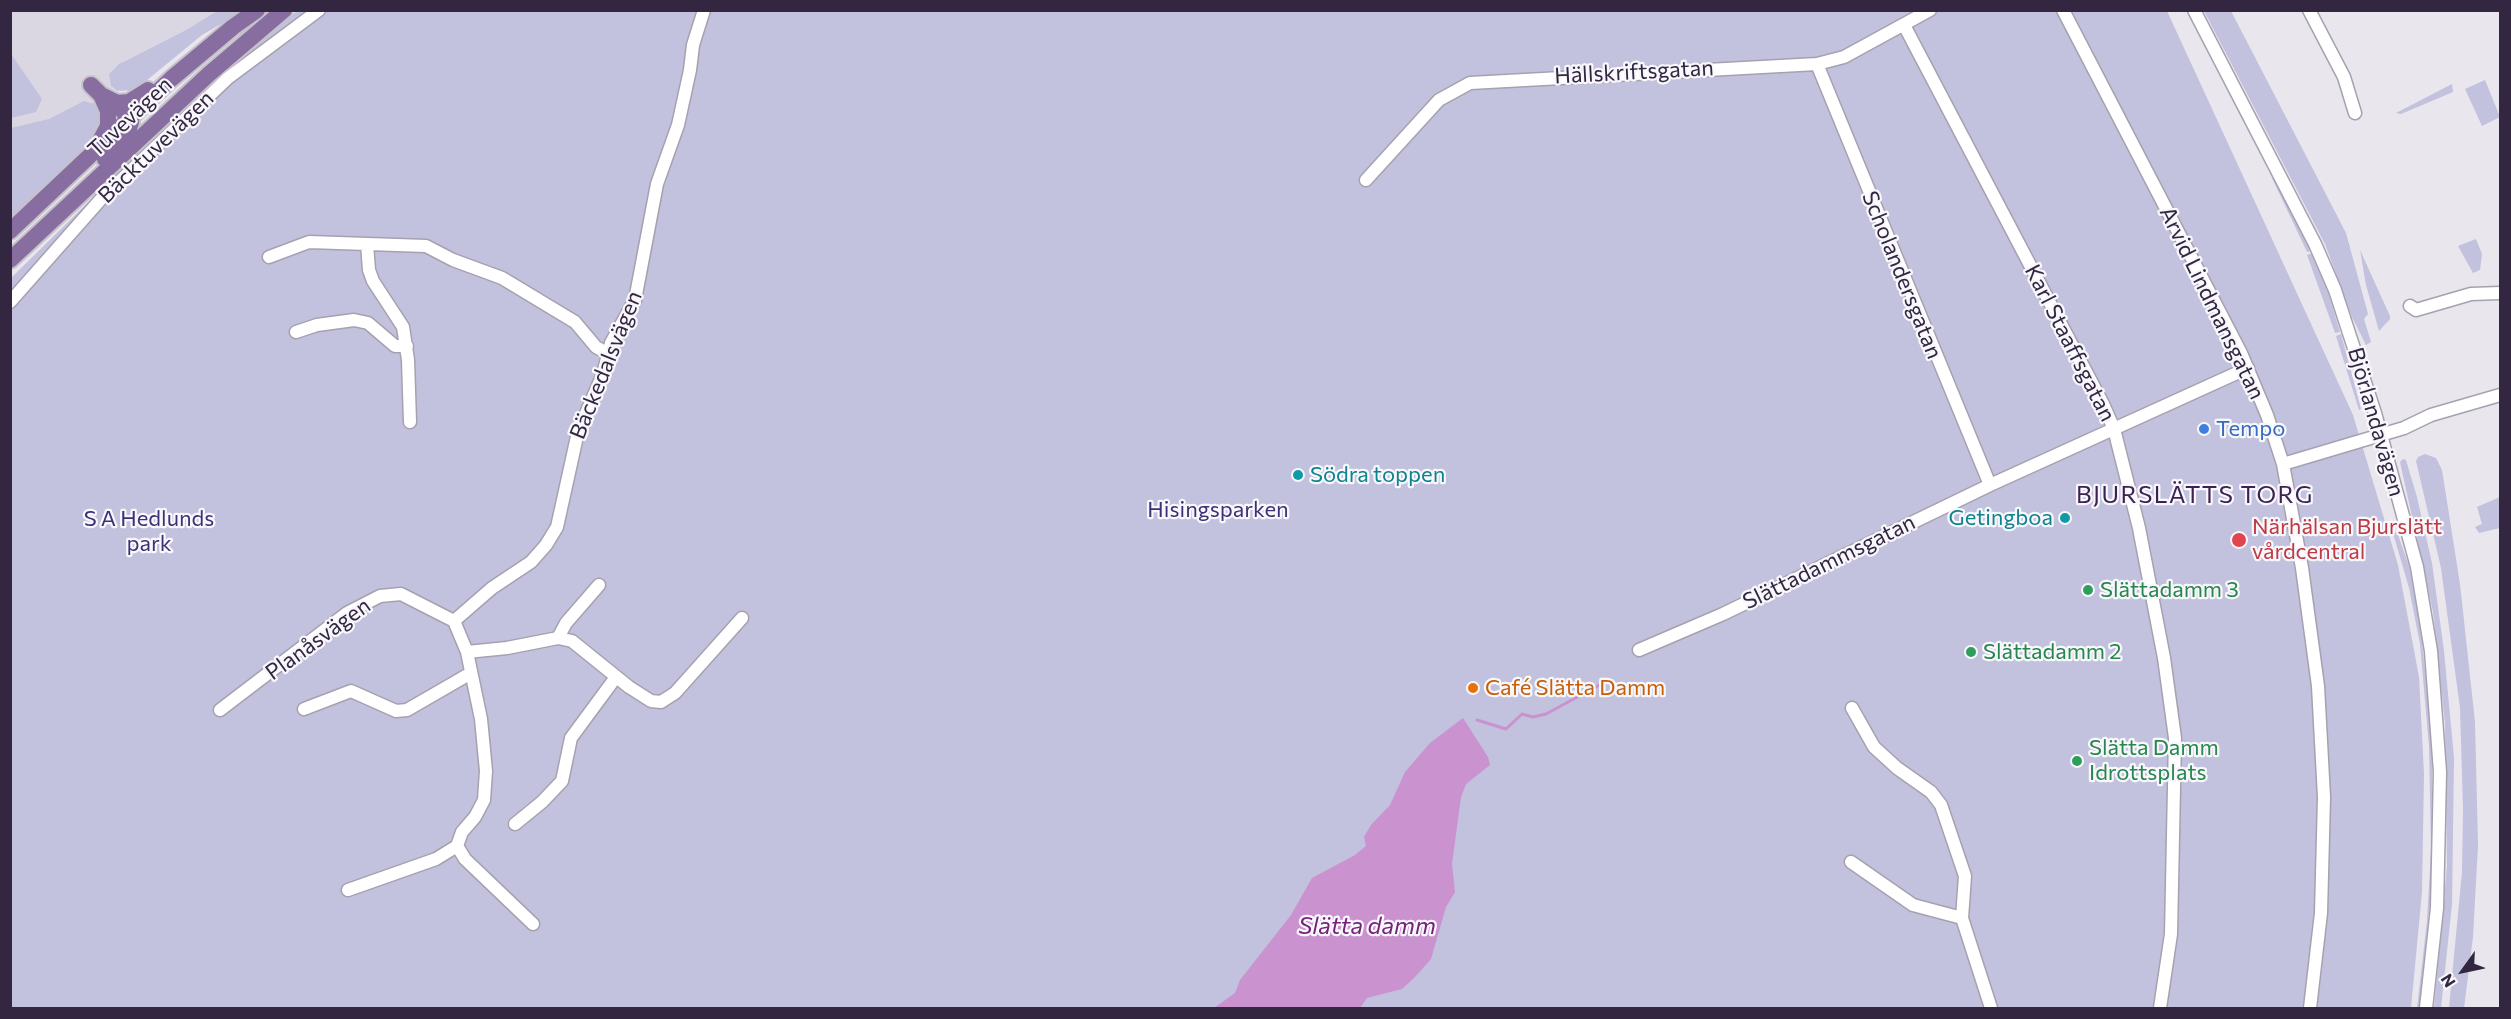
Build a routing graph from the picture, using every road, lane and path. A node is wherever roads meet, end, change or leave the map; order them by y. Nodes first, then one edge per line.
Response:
1 (257, 10) edge
2 (284, 10) edge
3 (319, 10) edge
4 (704, 10) edge
5 (1930, 10) edge
6 (2063, 10) edge
7 (2194, 10) edge
8 (2309, 10) edge
9 (1904, 25) junction
10 (233, 27) junction
11 (1817, 64) junction
12 (117, 103) junction
13 (2355, 113) dead end
14 (129, 117) junction
15 (97, 147) junction
16 (1366, 180) dead end
17 (95, 181) junction
18 (10, 231) edge
19 (367, 244) junction
20 (269, 257) dead end
21 (10, 260) edge
22 (2500, 293) edge
23 (10, 302) edge
24 (2410, 306) dead end
25 (296, 332) dead end
26 (407, 346) junction
27 (607, 353) junction
28 (2248, 368) junction
29 (2500, 395) edge
30 (410, 422) dead end
31 (2114, 429) junction
32 (2380, 434) junction
33 (2283, 464) junction
34 (1990, 485) junction
35 (599, 585) dead end
36 (742, 618) dead end
37 (454, 621) junction
38 (558, 638) junction
39 (1639, 650) dead end
40 (467, 652) junction
41 (471, 673) junction
42 (616, 677) junction
43 (1852, 708) dead end
44 (304, 709) dead end
45 (220, 710) dead end
46 (515, 824) dead end
47 (457, 846) junction
48 (1851, 862) dead end
49 (348, 890) dead end
50 (1962, 918) junction
51 (533, 924) dead end
52 (1992, 1008) edge
53 (2160, 1008) edge
54 (2310, 1008) edge
55 (2427, 1008) edge

1 - 10 main road, Tuvevägen
2 - 17 main road, Tuvevägen
3 - 23 street, Bäcktuvevägen
4 - 27 street, Bäckedalsvägen
5 - 9 street, Hällskriftsgatan
6 - 28 street, Arvid Lindmansgatan
7 - 32 street, Björlandavägen
8 - 13 street
9 - 11 street, Hällskriftsgatan
9 - 31 street, Karl Staaffsgatan
10 - 12 main road
10 - 14 main road, Tuvevägen
11 - 16 street, Hällskriftsgatan
11 - 34 street, Scholandersgatan
12 - 14 main road
12 - 15 main road
14 - 15 main road, Tuvevägen
14 - 17 main road
15 - 18 main road, Tuvevägen
17 - 21 main road, Tuvevägen
19 - 20 street
19 - 26 street
19 - 27 street
22 - 24 street
25 - 26 street
26 - 30 street
27 - 37 street, Bäckedalsvägen
28 - 31 street, Slättadammsgatan
28 - 33 street, Arvid Lindmansgatan
29 - 32 street
31 - 34 street, Slättadammsgatan
31 - 53 street, Karl Staaffsgatan
32 - 33 street
32 - 55 street, Björlandavägen
33 - 54 street, Arvid Lindmansgatan
34 - 39 street, Slättadammsgatan
35 - 38 street
36 - 42 street
37 - 40 street
37 - 45 street, Planåsvägen
38 - 40 street
38 - 42 street
40 - 41 street
41 - 44 street
41 - 47 street
42 - 46 street
43 - 50 street
47 - 49 street
47 - 51 street
48 - 50 street
50 - 52 street

